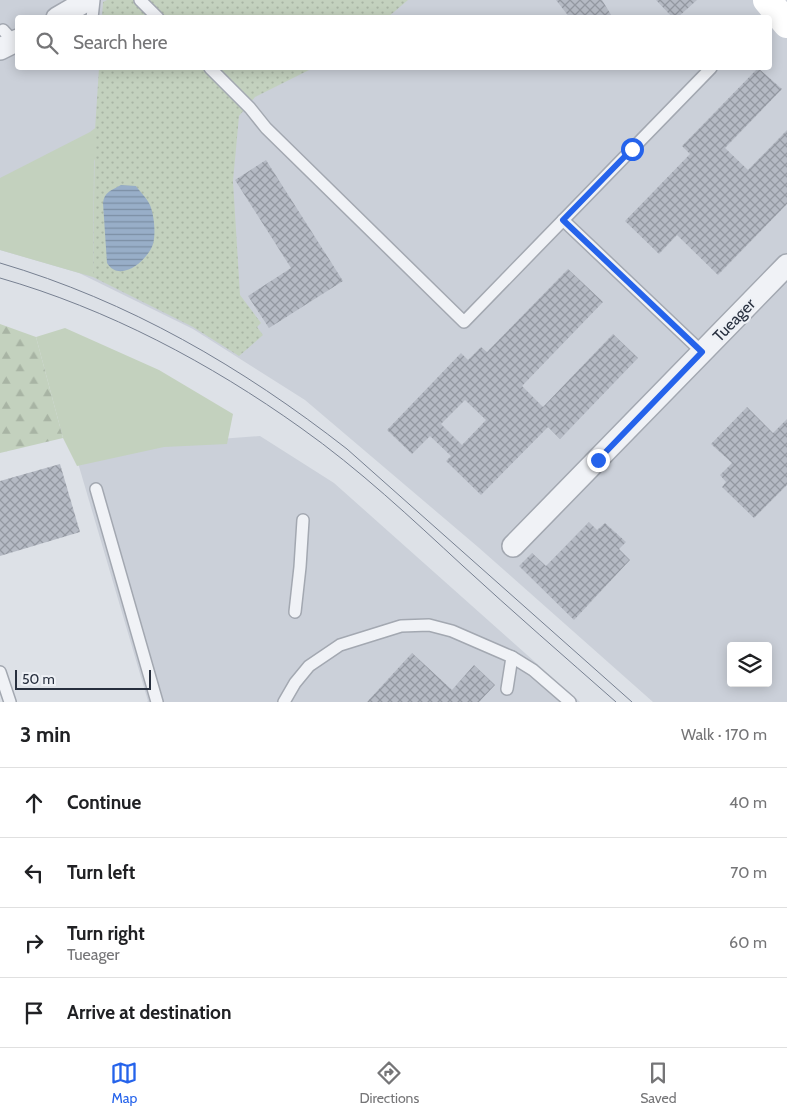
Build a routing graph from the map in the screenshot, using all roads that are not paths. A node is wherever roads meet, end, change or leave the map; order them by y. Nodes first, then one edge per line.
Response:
1 (88, 0) edge
2 (94, 0) edge
3 (140, 0) edge
4 (766, 0) edge
5 (62, 15) edge
6 (92, 15) edge
7 (155, 15) edge
8 (787, 24) edge
9 (212, 70) edge
10 (709, 70) edge
11 (563, 220) junction
12 (787, 265) edge
13 (702, 352) junction
14 (96, 489) dead end
15 (303, 520) dead end
16 (513, 546) dead end
17 (295, 612) dead end
18 (512, 657) junction
19 (0, 672) edge
20 (507, 689) dead end
21 (10, 702) edge
22 (157, 702) edge
23 (284, 702) edge
24 (570, 702) edge

1 - 5 street
2 - 6 lane
3 - 7 lane
4 - 8 street
9 - 11 lane
10 - 11 lane
11 - 13 lane
12 - 13 street, Tueager
13 - 16 street, Tueager
14 - 22 lane
15 - 17 lane
18 - 20 lane
18 - 23 lane
18 - 24 lane
19 - 21 lane

